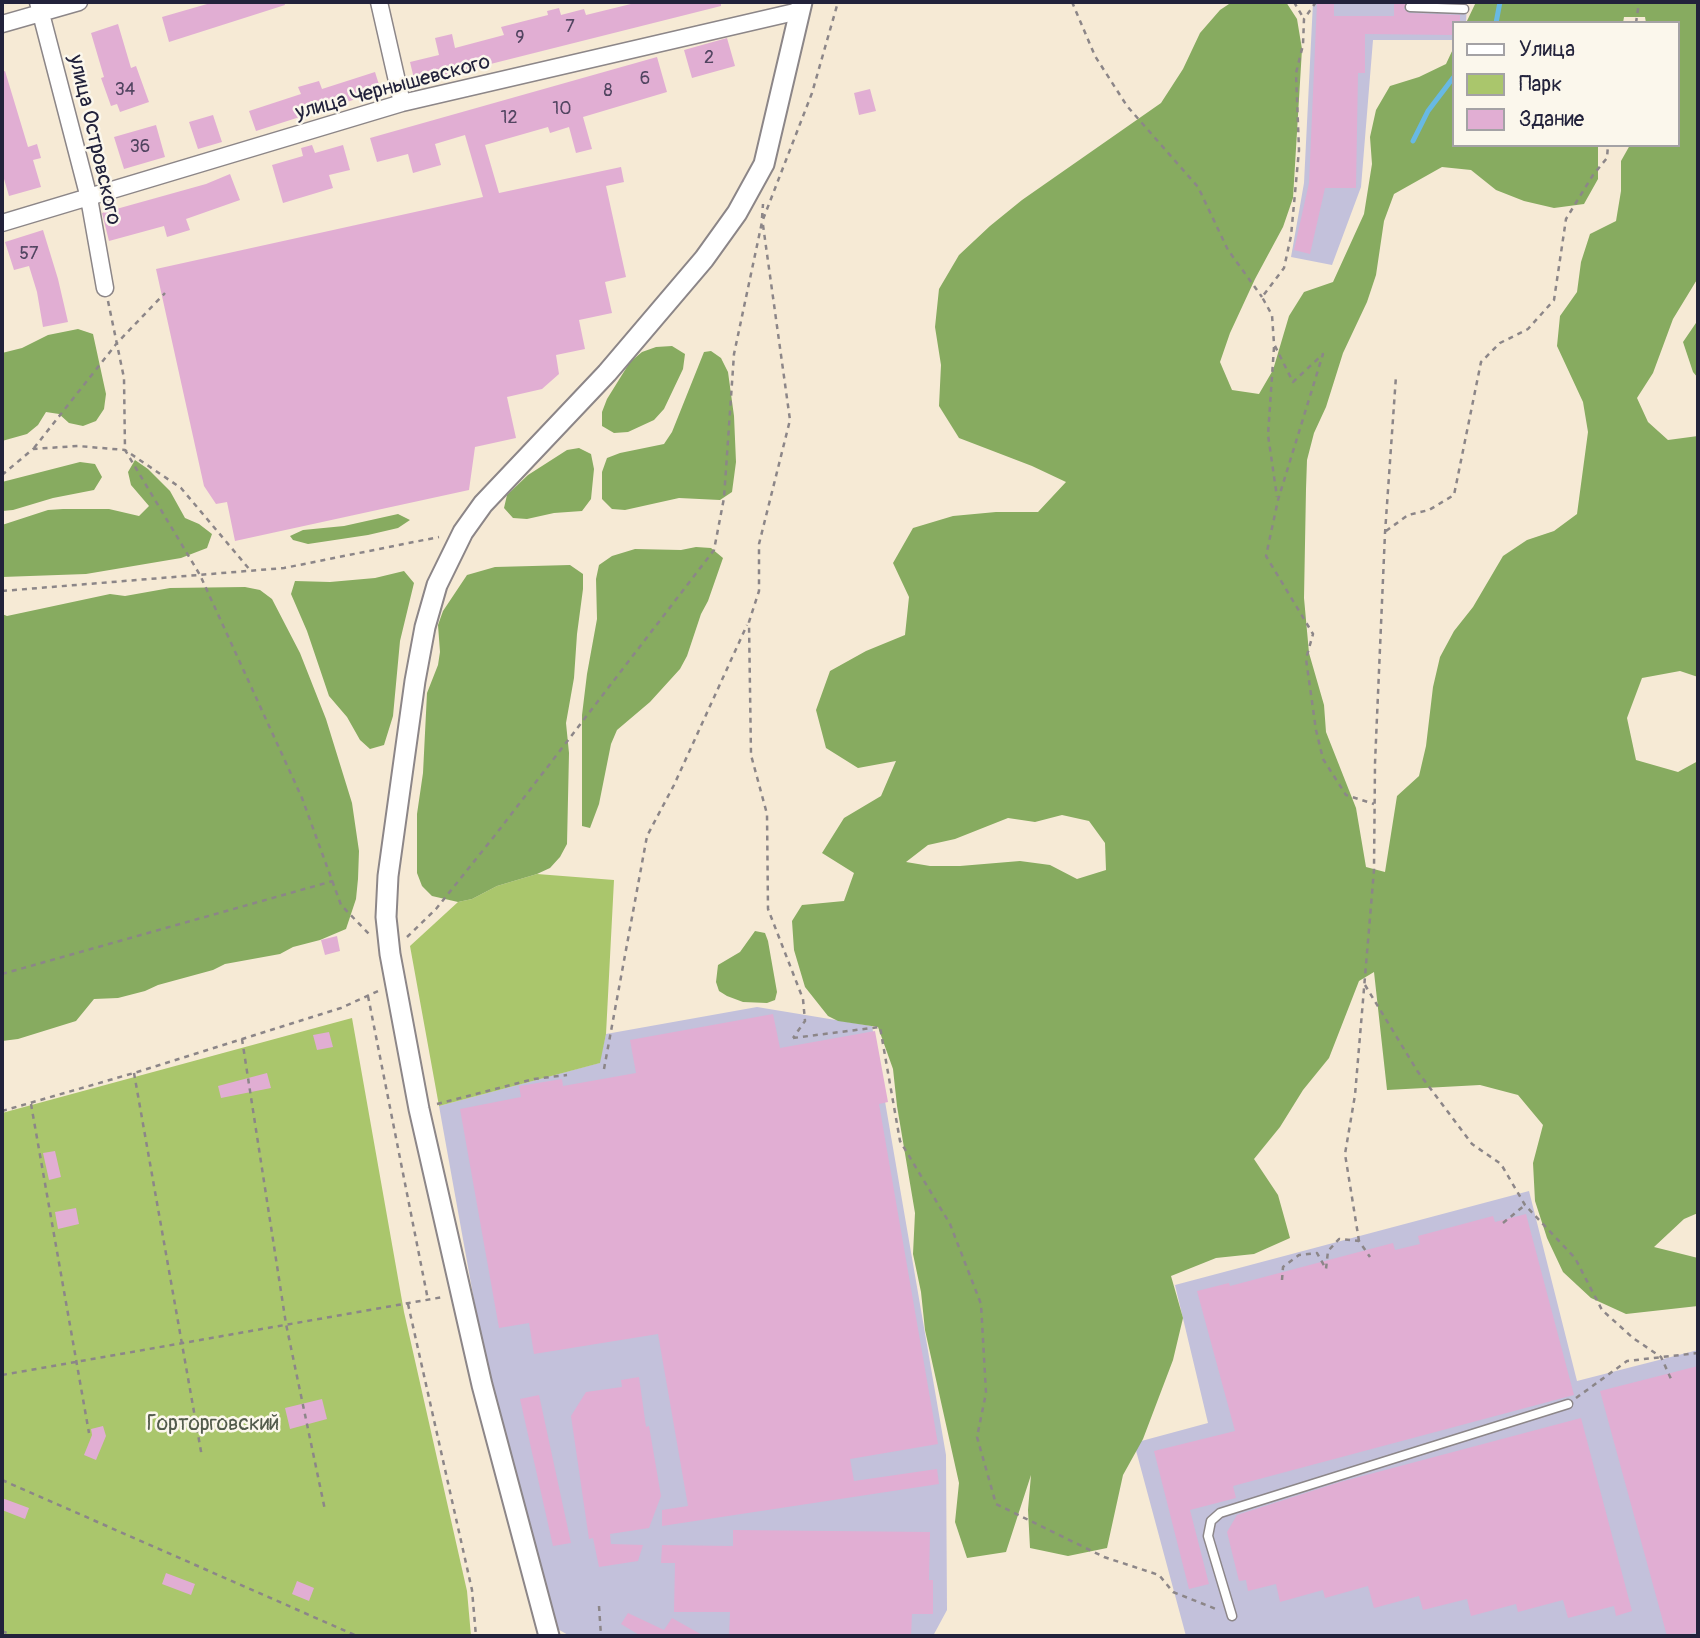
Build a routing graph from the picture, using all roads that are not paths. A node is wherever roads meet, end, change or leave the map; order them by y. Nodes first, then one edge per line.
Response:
1 (79, 2) edge
2 (379, 2) edge
3 (801, 6) edge
4 (40, 7) edge
5 (1410, 7) dead end
6 (1464, 9) dead end
7 (2, 24) edge
8 (402, 103) junction
9 (89, 198) junction
10 (2, 223) edge
11 (105, 288) road end
12 (1568, 1404) road end
13 (1232, 1616) road end
14 (549, 1636) edge

1 - 4 street
2 - 8 street
3 - 8 street, улица Чернышевского
3 - 14 street
4 - 7 street
4 - 9 street, улица Островского
5 - 6 lane
8 - 9 street, улица Чернышевского
9 - 10 street, улица Чернышевского
9 - 11 street, улица Островского
12 - 13 lane

